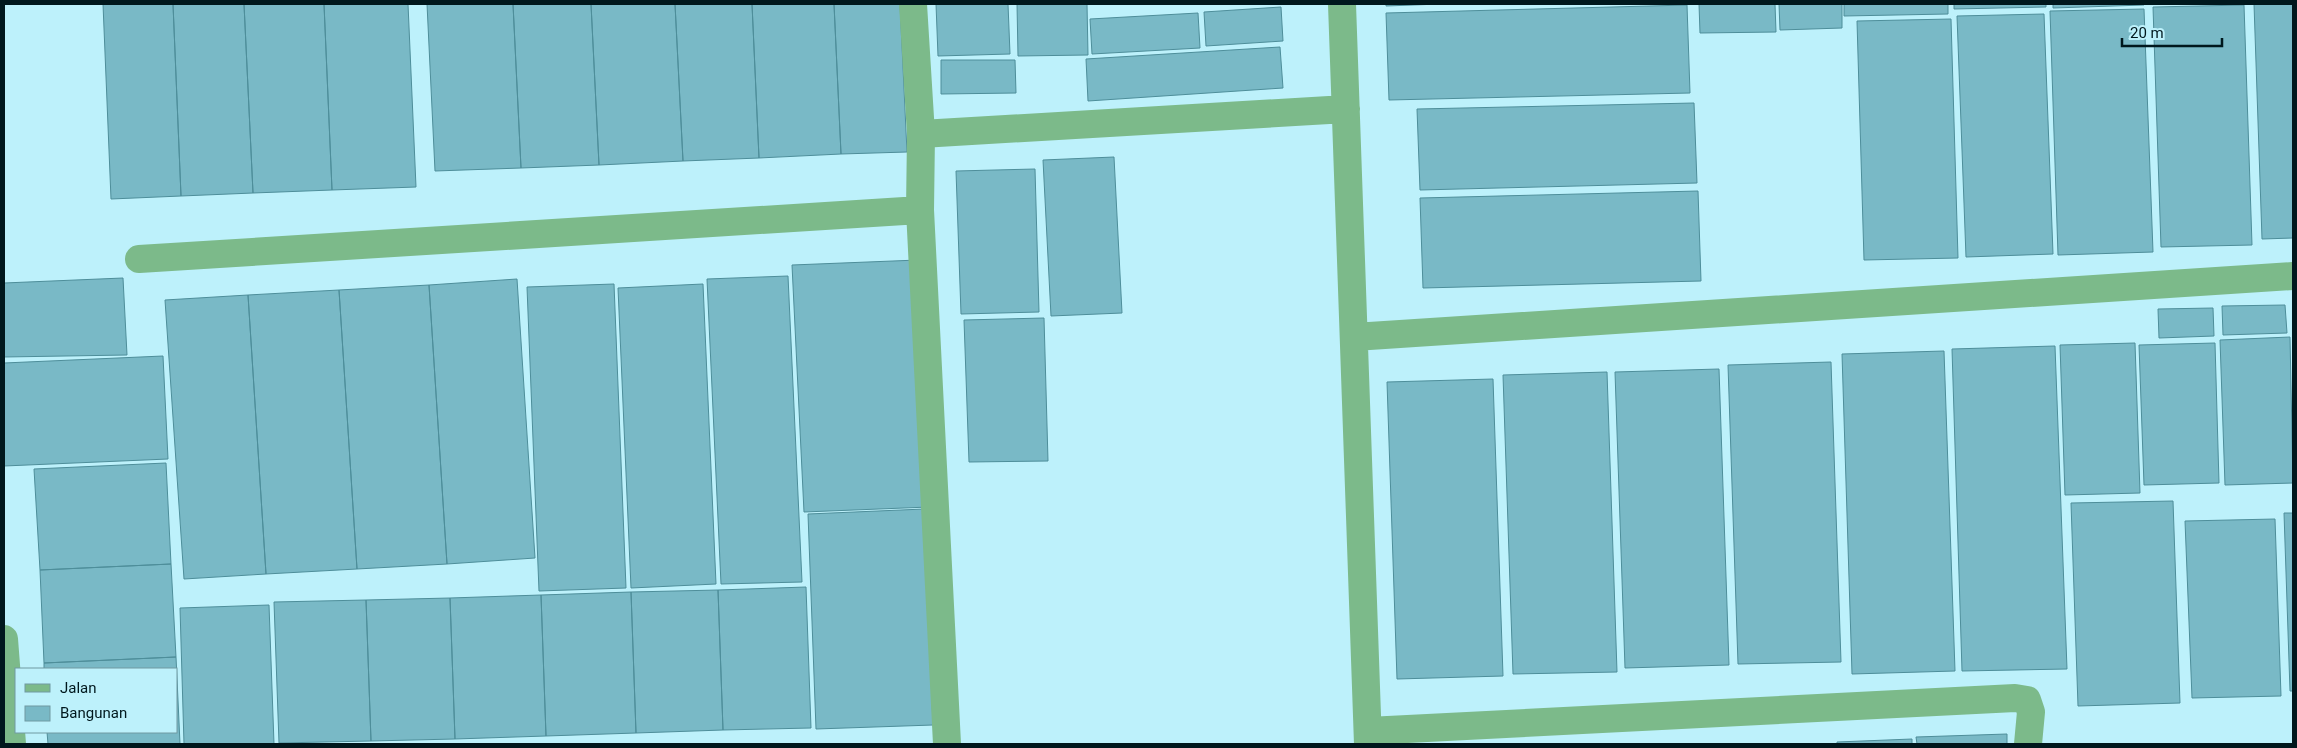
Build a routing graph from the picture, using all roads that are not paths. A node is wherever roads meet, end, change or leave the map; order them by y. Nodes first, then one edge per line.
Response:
1 (913, 4) edge
2 (1342, 4) edge
3 (1346, 109) junction
4 (921, 134) junction
5 (920, 210) junction
6 (139, 259) dead end
7 (2293, 276) edge
8 (1354, 337) junction
9 (4, 639) edge
10 (1368, 738) edge
11 (12, 744) edge
12 (947, 744) edge
13 (2028, 744) edge

1 - 4 lane
2 - 3 lane
3 - 4 lane
3 - 8 lane
4 - 5 lane
5 - 6 lane
5 - 12 lane
7 - 8 lane
8 - 10 lane
9 - 11 lane
10 - 13 lane

